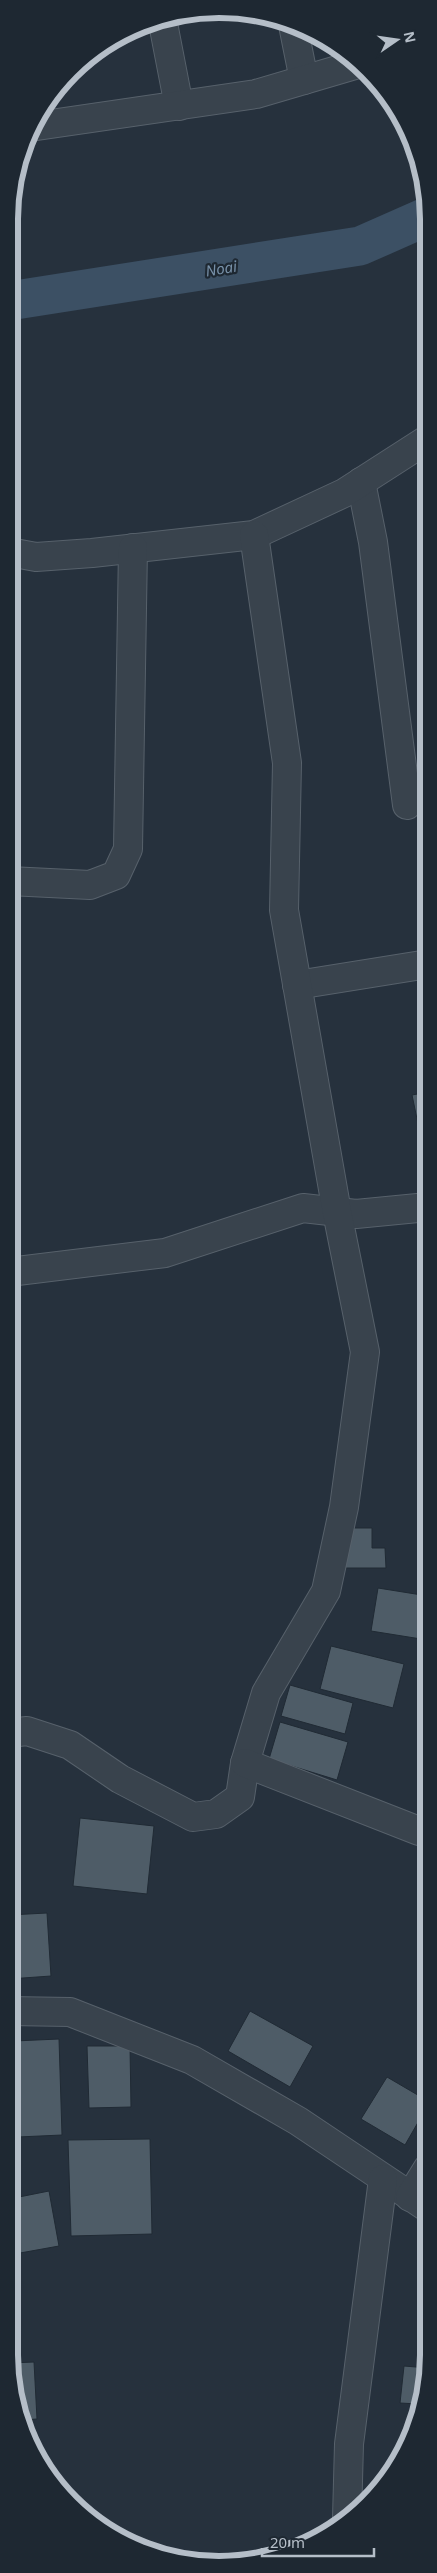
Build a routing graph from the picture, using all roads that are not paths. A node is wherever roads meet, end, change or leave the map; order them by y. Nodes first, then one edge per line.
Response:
1 (163, 25) edge
2 (295, 33) edge
3 (350, 66) edge
4 (304, 80) junction
5 (179, 106) junction
6 (40, 126) edge
7 (420, 445) edge
8 (361, 482) junction
9 (254, 535) junction
10 (133, 548) junction
11 (18, 554) edge
12 (407, 805) dead end
13 (18, 881) edge
14 (420, 965) edge
15 (297, 985) junction
16 (420, 1208) edge
17 (337, 1212) junction
18 (18, 1271) edge
19 (18, 1732) edge
20 (245, 1763) junction
21 (420, 1831) edge
22 (18, 2011) edge
23 (383, 2179) junction
24 (419, 2202) edge
25 (347, 2509) edge

1 - 5 street
2 - 4 street
3 - 4 street
4 - 5 street
5 - 6 street
7 - 8 street
8 - 9 street
8 - 12 street
9 - 10 street
9 - 15 street
10 - 11 street
10 - 13 street
14 - 15 street
15 - 17 street
16 - 17 street
17 - 18 street
17 - 20 street
19 - 20 street
20 - 21 street
22 - 23 street
23 - 24 street
23 - 25 street

